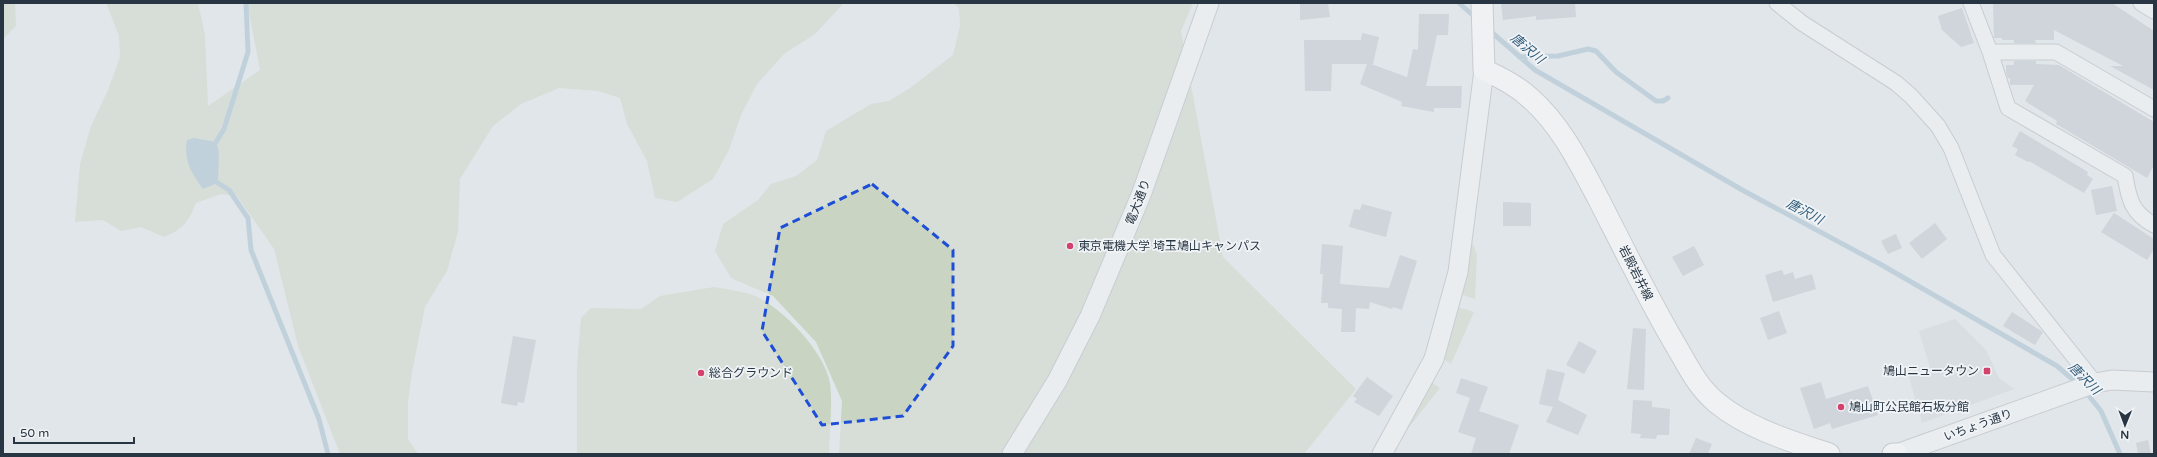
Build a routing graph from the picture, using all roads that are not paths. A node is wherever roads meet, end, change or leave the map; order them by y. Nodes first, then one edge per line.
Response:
1 (1209, 3) edge
2 (1777, 3) edge
3 (1971, 3) edge
4 (2141, 3) edge
5 (1482, 4) edge
6 (2154, 11) edge
7 (1990, 52) junction
8 (1483, 61) junction
9 (2154, 109) edge
10 (2154, 225) edge
11 (2095, 382) junction
12 (2154, 382) edge
13 (1012, 454) edge
14 (1382, 454) edge
15 (1829, 454) edge
16 (1893, 454) edge
17 (1897, 454) edge

1 - 13 street, 電大通り
2 - 11 street
3 - 7 street
4 - 6 street
5 - 8 main road
7 - 9 street
7 - 10 street
8 - 14 street
8 - 15 main road, 岩殿岩井線
11 - 12 street
11 - 17 street, いちょう通り
16 - 17 main road

